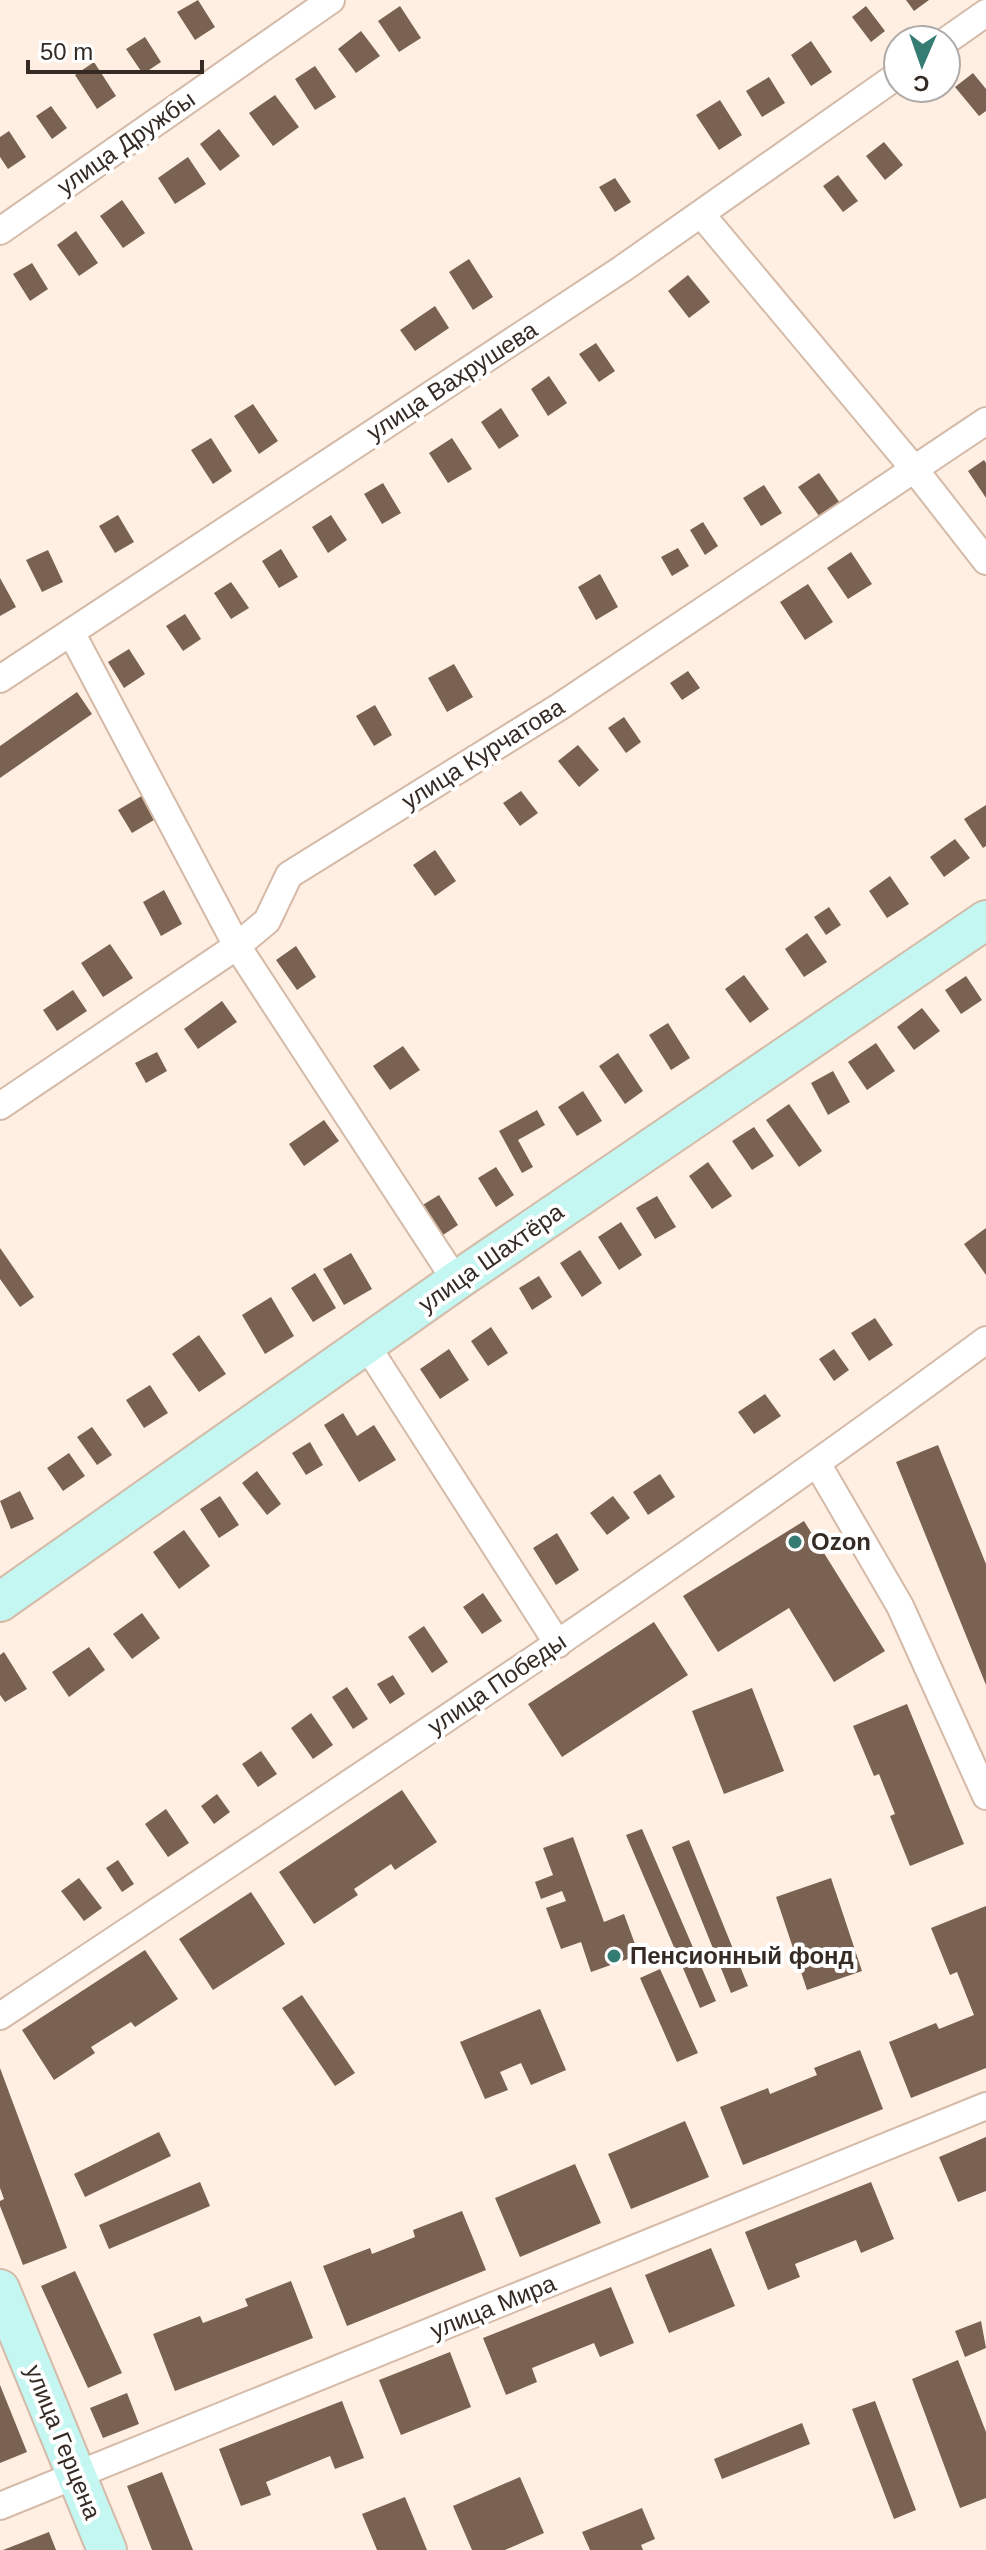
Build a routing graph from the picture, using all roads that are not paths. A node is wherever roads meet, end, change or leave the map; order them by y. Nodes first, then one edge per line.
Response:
1 (331, 0) edge
2 (986, 13) edge
3 (962, 30) edge
4 (882, 86) edge
5 (701, 214) junction
6 (0, 231) edge
7 (986, 421) edge
8 (915, 470) junction
9 (986, 561) edge
10 (71, 632) junction
11 (0, 679) edge
12 (986, 920) edge
13 (237, 946) junction
14 (0, 1106) edge
15 (456, 1281) junction
16 (986, 1340) edge
17 (367, 1346) junction
18 (818, 1465) junction
19 (0, 1602) edge
20 (558, 1644) junction
21 (983, 1779) edge
22 (0, 2016) edge
23 (986, 2106) edge
24 (0, 2289) edge
25 (77, 2475) junction
26 (0, 2506) edge
27 (107, 2550) edge

1 - 6 street, улица Дружбы
2 - 3 street
4 - 5 street, улица Вахрушева
5 - 8 street
5 - 10 street, улица Вахрушева
7 - 8 street, улица Курчатова
8 - 9 street
8 - 13 street, улица Курчатова
10 - 11 street, улица Вахрушева
10 - 13 street
12 - 15 street, улица Шахтёра
13 - 14 street, улица Курчатова
13 - 15 street
15 - 17 street, улица Шахтёра
16 - 18 street, улица Победы
17 - 19 street, улица Шахтёра
17 - 20 street
18 - 20 street, улица Победы
18 - 21 street
20 - 22 street, улица Победы
23 - 25 street, улица Мира
24 - 25 street, улица Герцена
25 - 26 street, улица Мира
25 - 27 street, улица Герцена

